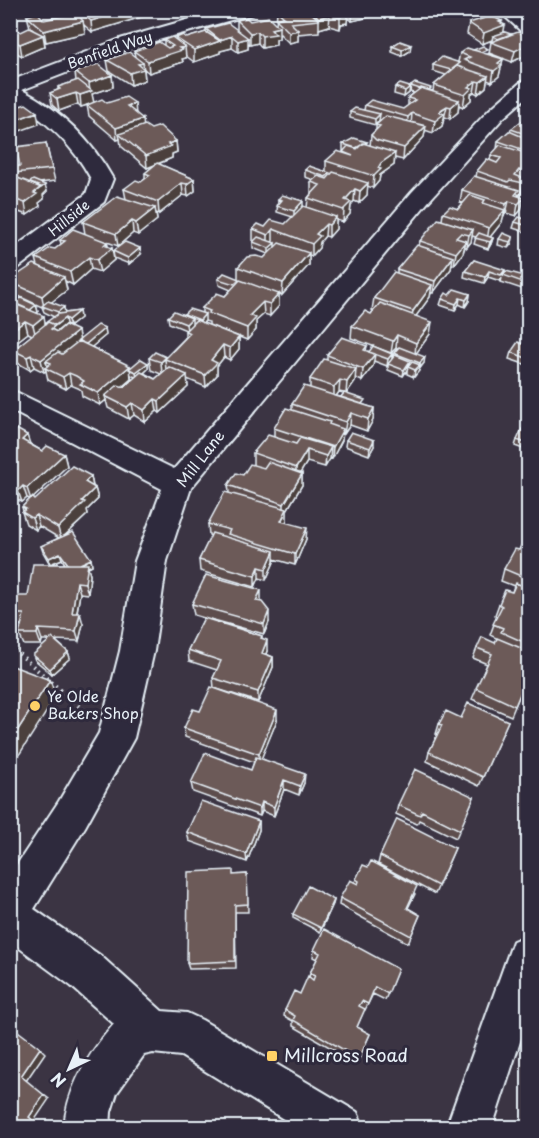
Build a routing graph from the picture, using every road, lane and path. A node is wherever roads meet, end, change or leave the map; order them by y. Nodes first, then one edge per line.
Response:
1 (247, 10) edge
2 (506, 10) edge
3 (528, 28) edge
4 (528, 86) edge
5 (10, 90) edge
6 (10, 264) edge
7 (10, 398) edge
8 (178, 484) junction
9 (10, 646) edge
10 (116, 738) junction
11 (10, 911) edge
12 (10, 916) edge
13 (528, 956) edge
14 (153, 1031) junction
15 (87, 1128) edge
16 (341, 1128) edge
17 (469, 1128) edge

1 - 5 street, Benfield Way
2 - 3 street
4 - 8 street, Mill Lane
5 - 6 street, Hillside
7 - 8 street
8 - 10 street, Mill Lane
9 - 10 path
10 - 11 street, Mill Lane
12 - 14 street
13 - 17 street
14 - 15 street
14 - 16 street

